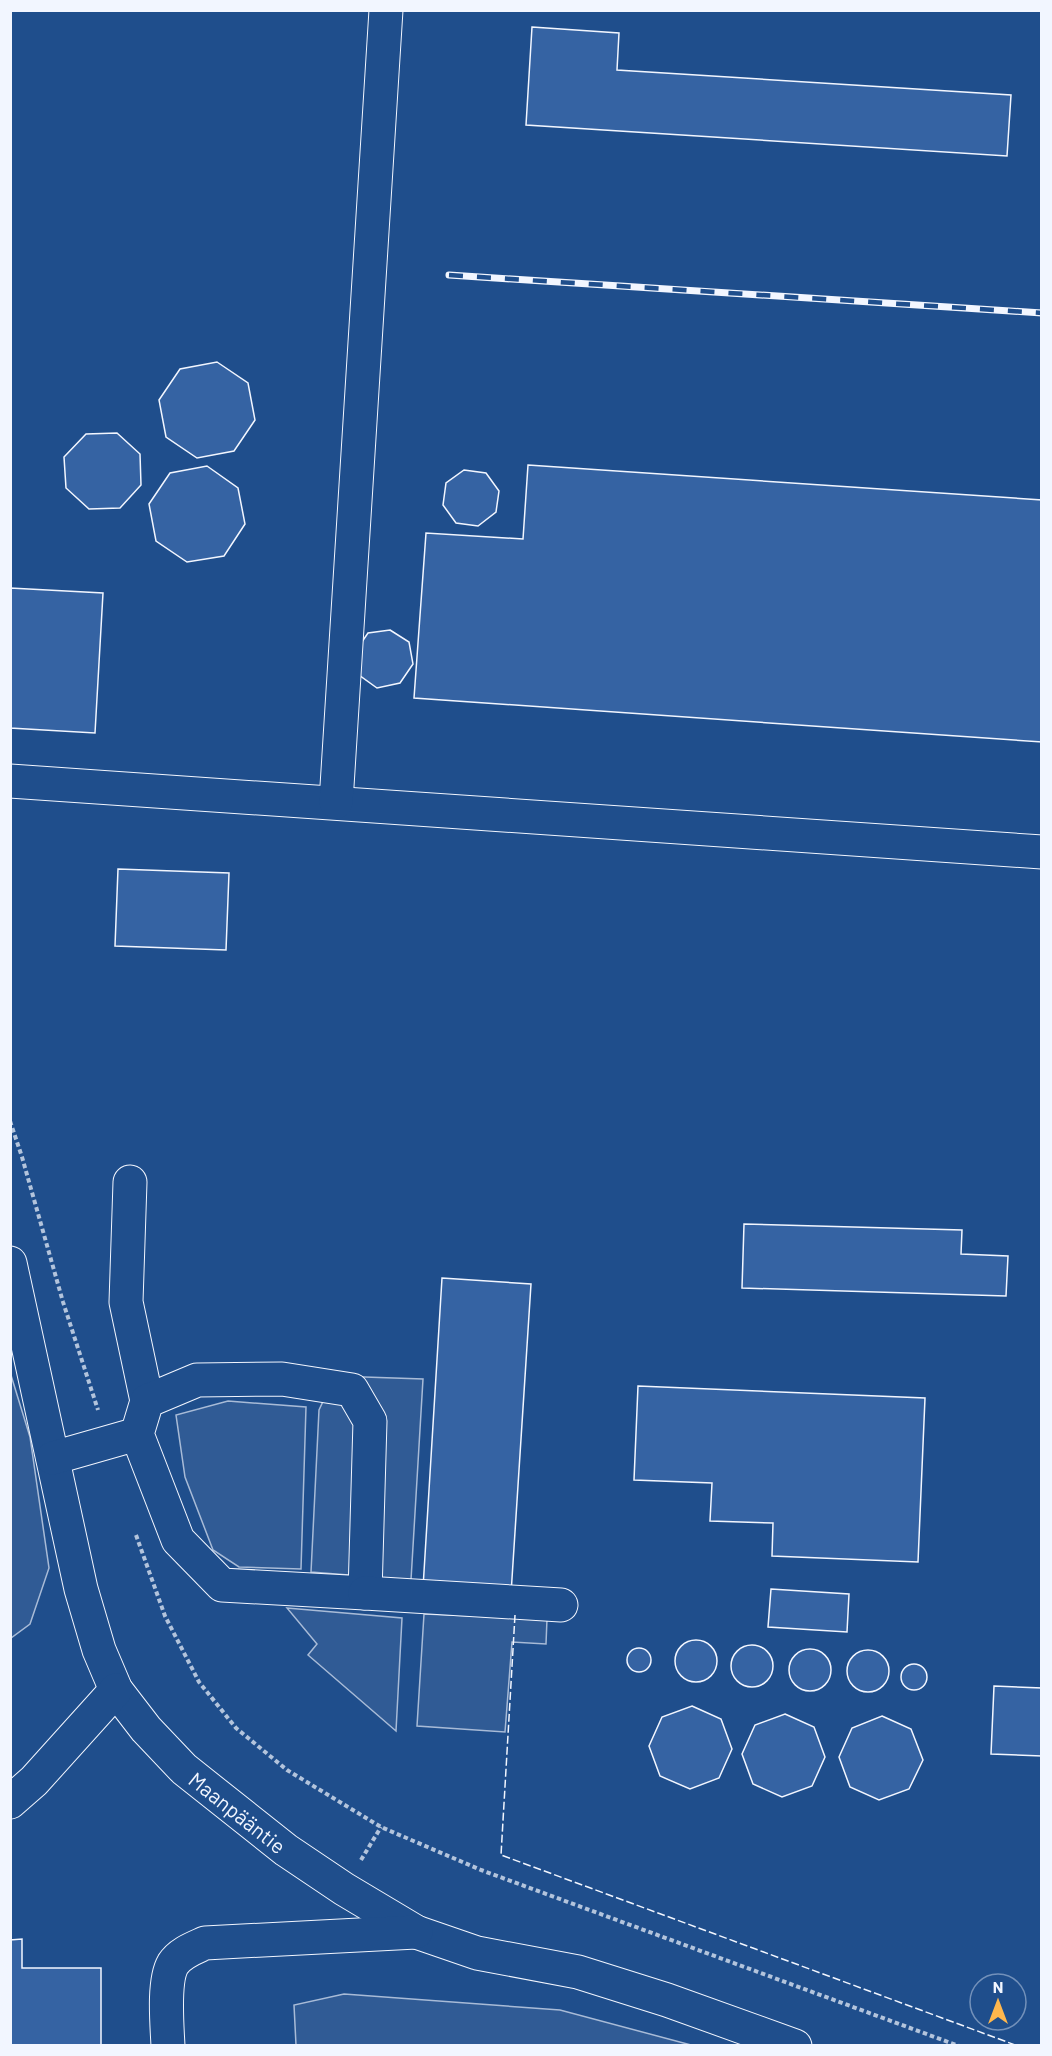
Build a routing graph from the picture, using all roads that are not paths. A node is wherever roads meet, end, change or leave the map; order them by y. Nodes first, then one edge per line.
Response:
1 (386, 10) edge
2 (10, 781) edge
3 (336, 802) junction
4 (1041, 852) edge
5 (130, 1182) dead end
6 (10, 1263) edge
7 (147, 1401) junction
8 (123, 1438) junction
9 (52, 1458) junction
10 (365, 1593) junction
11 (561, 1605) dead end
12 (116, 1690) junction
13 (10, 1802) edge
14 (416, 1932) junction
15 (168, 2046) edge
16 (795, 2046) edge

1 - 3 street
2 - 3 street
3 - 4 street
5 - 7 street
6 - 9 street, Maanpääntie
7 - 8 street
7 - 10 street
8 - 9 street
8 - 10 street
9 - 12 street, Maanpääntie
10 - 11 street
12 - 13 street
12 - 14 street, Maanpääntie
14 - 15 street
14 - 16 street, Maanpääntie

